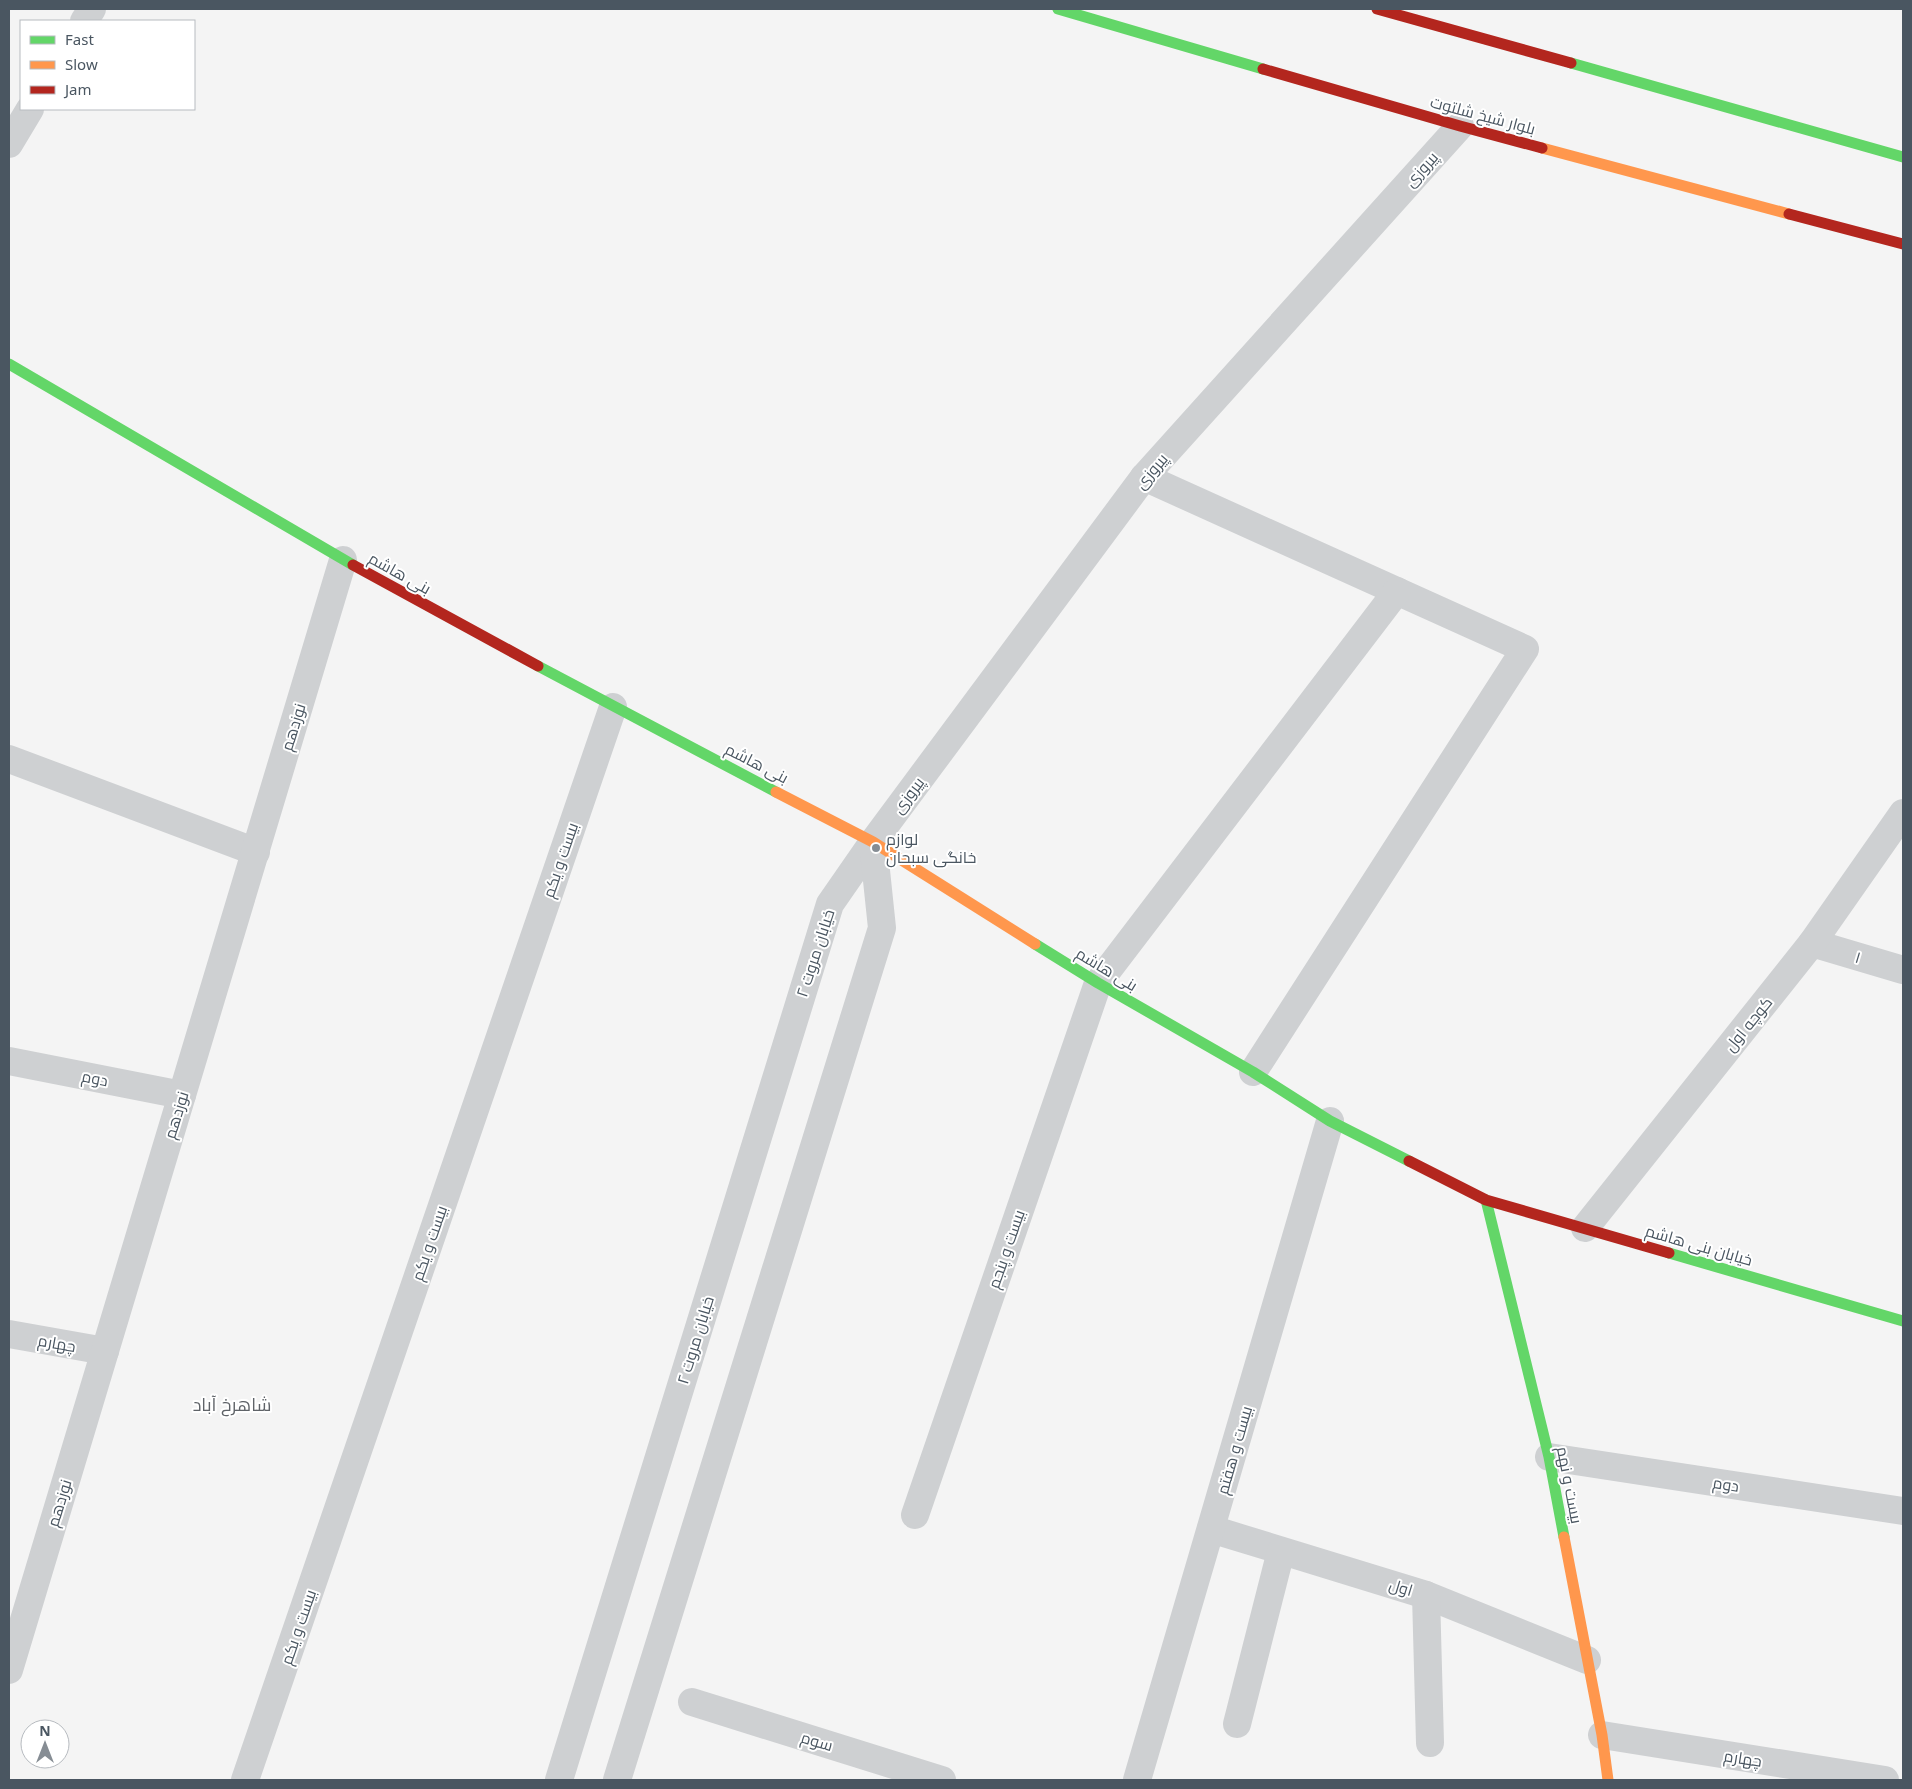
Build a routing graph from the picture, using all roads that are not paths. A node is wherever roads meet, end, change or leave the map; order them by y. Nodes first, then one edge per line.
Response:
1 (92, 9) edge
2 (1058, 9) edge
3 (1377, 9) edge
4 (85, 20) edge
5 (29, 110) edge
6 (1460, 126) junction
7 (9, 144) edge
8 (1903, 156) edge
9 (1903, 244) edge
10 (9, 364) edge
11 (1144, 477) junction
12 (343, 560) junction
13 (1397, 591) junction
14 (613, 707) junction
15 (9, 759) edge
16 (1903, 814) edge
17 (873, 842) junction
18 (256, 852) junction
19 (1812, 943) junction
20 (1903, 970) edge
21 (1098, 984) junction
22 (9, 1061) edge
23 (1253, 1072) junction
24 (182, 1095) junction
25 (1330, 1121) junction
26 (1486, 1200) junction
27 (1585, 1228) junction
28 (1903, 1321) edge
29 (9, 1334) edge
30 (105, 1351) junction
31 (1549, 1457) junction
32 (1903, 1512) edge
33 (915, 1515) dead end
34 (1211, 1529) junction
35 (1281, 1551) junction
36 (1426, 1595) junction
37 (17, 1612) edge
38 (1587, 1660) junction
39 (9, 1670) edge
40 (692, 1702) dead end
41 (1237, 1724) dead end
42 (1602, 1736) junction
43 (1430, 1743) dead end
44 (245, 1780) edge
45 (559, 1780) edge
46 (617, 1780) edge
47 (942, 1780) edge
48 (1137, 1780) edge
49 (1608, 1780) edge
50 (1885, 1780) edge

1 - 4 street
2 - 6 street, بلوار شیخ شلتوت
3 - 8 street
5 - 7 street
6 - 9 street, بلوار شیخ شلتوت
6 - 11 street, پیروزی
10 - 12 street, بنی هاشم
11 - 13 street
11 - 17 street, پیروزی
12 - 14 street, بنی هاشم
12 - 18 street, نوزدهم
13 - 21 street, بیست و پنجم
13 - 23 street
14 - 17 street, بنی هاشم
14 - 44 street, بیست و یکم
15 - 18 street
16 - 19 street, کوچه اول
17 - 21 street, بنی هاشم
17 - 45 street, خیابان مروت ۲
17 - 46 street
18 - 24 street, نوزدهم
19 - 20 street, ۱
19 - 27 street, کوچه اول
21 - 23 street, بنی هاشم
21 - 33 street, بیست و پنجم
22 - 24 street, دوم
23 - 25 street, بنی هاشم
24 - 30 street, نوزدهم
25 - 26 street, بنی هاشم
25 - 34 street, بیست و هفتم
26 - 27 street, خیابان بنی هاشم
26 - 31 street, بیست و نهم
27 - 28 street, خیابان بنی هاشم
29 - 30 street, چهارم
30 - 37 street, نوزدهم
31 - 32 street, دوم
31 - 38 street, بیست و نهم
34 - 35 street, اول
34 - 48 street, بیست و هفتم
35 - 36 street, اول
35 - 41 street
36 - 38 street, اول
36 - 43 street
37 - 39 street, نوزدهم
38 - 42 street, بیست و نهم
40 - 47 street, سوم
42 - 49 street, بیست و نهم
42 - 50 street, چهارم

